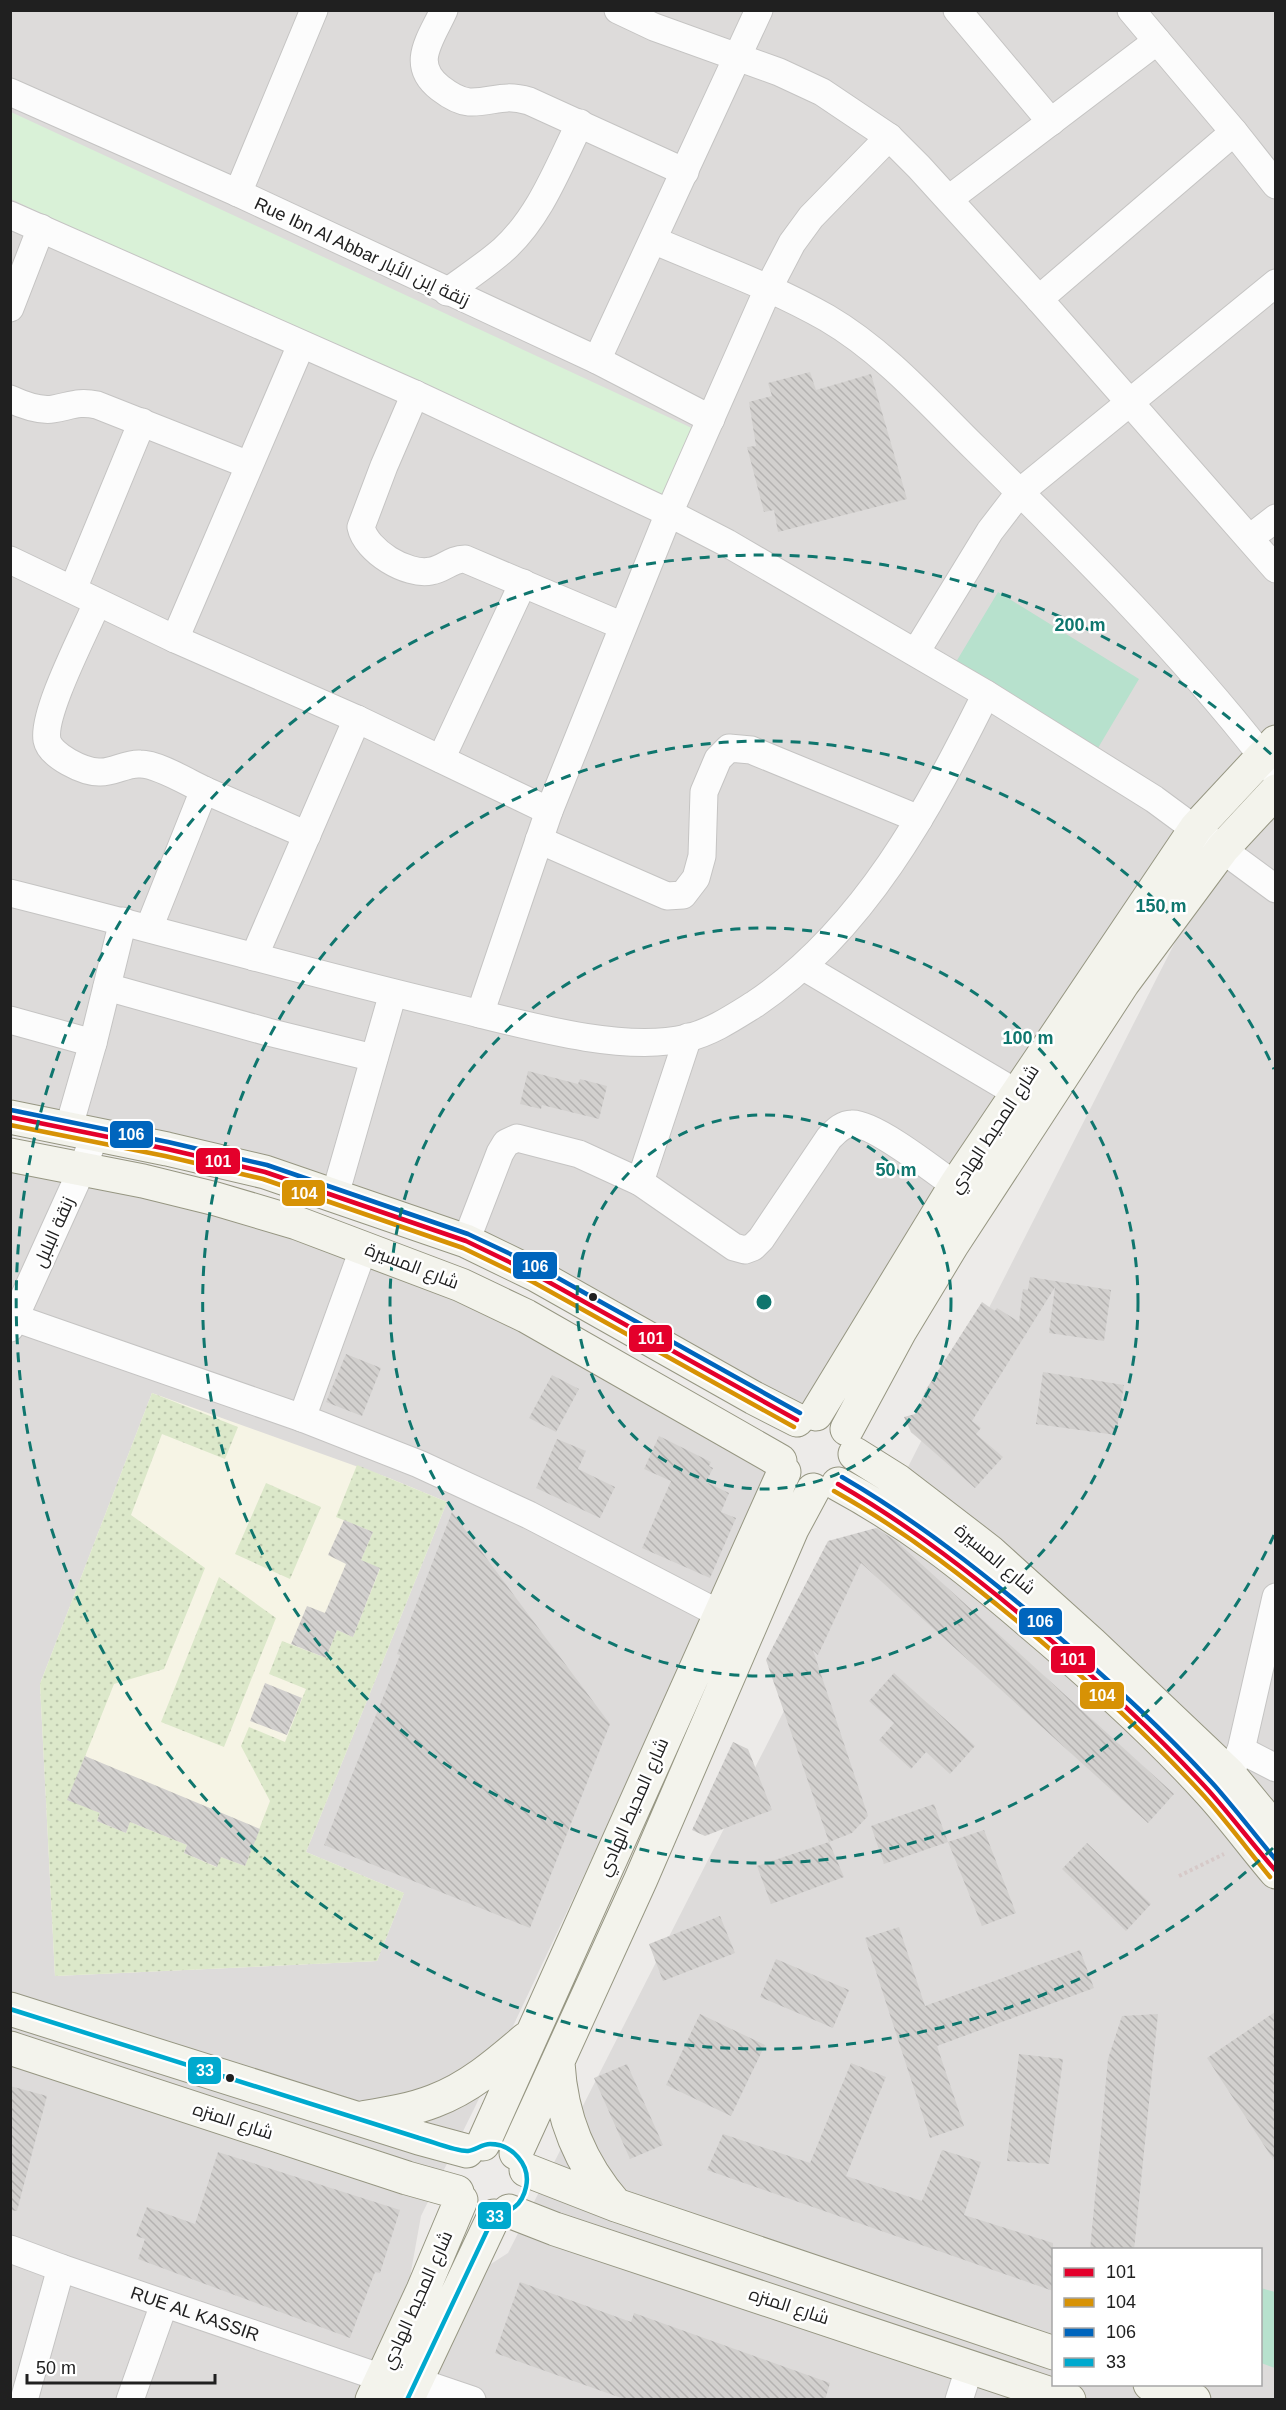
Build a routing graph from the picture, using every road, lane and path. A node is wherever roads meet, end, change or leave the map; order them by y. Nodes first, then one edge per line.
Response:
1 (314, 10) edge
2 (444, 10) edge
3 (618, 10) edge
4 (759, 10) edge
5 (957, 10) edge
6 (1145, 21) edge
7 (740, 56) junction
8 (10, 92) edge
9 (1051, 122) junction
10 (580, 123) junction
11 (1234, 132) junction
12 (889, 137) junction
13 (685, 172) junction
14 (1275, 185) edge
15 (238, 193) junction
16 (949, 199) junction
17 (10, 215) edge
18 (41, 228) junction
19 (653, 240) junction
20 (1275, 283) edge
21 (768, 290) junction
22 (447, 292) junction
23 (1039, 299) junction
24 (10, 308) edge
25 (301, 345) junction
26 (597, 360) junction
27 (415, 394) junction
28 (10, 399) edge
29 (1128, 402) junction
30 (711, 419) junction
31 (142, 422) junction
32 (249, 465) junction
33 (1020, 492) junction
34 (669, 513) junction
35 (1275, 518) edge
36 (1250, 538) junction
37 (10, 560) edge
38 (1275, 568) edge
39 (523, 583) junction
40 (73, 589) junction
41 (97, 603) junction
42 (623, 626) junction
43 (175, 639) junction
44 (916, 652) junction
45 (986, 694) junction
46 (357, 719) junction
47 (1271, 757) edge
48 (441, 759) junction
49 (204, 790) junction
50 (1275, 791) edge
51 (549, 811) junction
52 (918, 819) junction
53 (1197, 828) junction
54 (308, 835) junction
55 (539, 840) junction
56 (1223, 848) junction
57 (1275, 889) edge
58 (10, 893) edge
59 (123, 921) junction
60 (149, 927) junction
61 (254, 957) junction
62 (804, 967) junction
63 (107, 987) junction
64 (393, 993) junction
65 (480, 1014) junction
66 (10, 1020) edge
67 (688, 1037) junction
68 (93, 1043) junction
69 (374, 1058) junction
70 (1029, 1100) junction
71 (10, 1118) edge
72 (81, 1132) junction
73 (10, 1155) edge
74 (82, 1169) junction
75 (640, 1182) junction
76 (968, 1194) junction
77 (335, 1195) junction
78 (466, 1241) junction
79 (364, 1247) junction
80 (13, 1323) edge
81 (806, 1417) junction
82 (302, 1418) junction
83 (851, 1441) junction
84 (782, 1466) junction
85 (826, 1487) junction
86 (1275, 1597) edge
87 (719, 1615) junction
88 (748, 1628) junction
89 (1275, 1768) edge
90 (1226, 1772) junction
91 (1263, 1836) edge
92 (1275, 1872) edge
93 (1179, 1876) dead end
94 (10, 2009) edge
95 (530, 2036) junction
96 (10, 2048) edge
97 (558, 2062) junction
98 (357, 2119) junction
99 (475, 2147) junction
100 (521, 2162) junction
101 (459, 2196) junction
102 (616, 2205) junction
103 (502, 2213) junction
104 (10, 2248) edge
105 (61, 2268) junction
106 (164, 2304) junction
107 (1052, 2353) edge
108 (970, 2366) junction
109 (1153, 2386) edge
110 (377, 2389) edge
111 (412, 2390) edge
112 (24, 2400) edge
113 (130, 2400) edge
114 (472, 2400) edge
115 (959, 2400) edge
116 (1069, 2400) edge
117 (1194, 2400) edge

1 - 15 street
2 - 10 street
3 - 7 street
4 - 7 street
5 - 9 street
6 - 9 street
6 - 11 street
7 - 12 street
7 - 13 street
8 - 15 street, Rue Ibn Al Abbar زنقة إبن الأبار
9 - 16 street
10 - 13 street
10 - 22 street
11 - 14 street
11 - 23 street
12 - 16 street
12 - 21 street
13 - 19 street
15 - 22 street, Rue Ibn Al Abbar زنقة إبن الأبار
16 - 23 street
17 - 18 street
18 - 24 street
18 - 25 street
19 - 21 street
19 - 26 street
20 - 29 street
21 - 30 street
21 - 33 street
22 - 26 street, Rue Ibn Al Abbar زنقة إبن الأبار
23 - 29 street
25 - 27 street
25 - 32 street
26 - 30 street, Rue Ibn Al Abbar زنقة إبن الأبار
27 - 34 street
27 - 39 street
28 - 31 street
29 - 33 street
29 - 36 street
30 - 34 street
31 - 32 street
31 - 40 street
32 - 43 street
33 - 44 street
33 - 47 street
34 - 42 street
34 - 44 street
35 - 36 street
36 - 38 street
37 - 40 street
39 - 42 street
39 - 48 street
40 - 41 street
41 - 43 street
41 - 49 street
42 - 51 street
43 - 46 street
44 - 45 street
45 - 52 street
45 - 53 street
46 - 48 street
46 - 54 street
47 - 53 street, شارع المحيط الهادي
48 - 51 street
49 - 54 street
49 - 60 street
50 - 56 street, شارع المحيط الهادي
51 - 55 street
52 - 55 street
52 - 62 street
53 - 56 street
53 - 70 street, شارع المحيط الهادي
54 - 61 street
55 - 65 street
56 - 57 street
56 - 70 street, شارع المحيط الهادي
58 - 59 street
59 - 60 street
59 - 63 street, زنقة البلبل
60 - 61 street
61 - 64 street
62 - 67 street
62 - 70 street
63 - 68 street, زنقة البلبل
63 - 69 street
64 - 65 street
64 - 69 street
65 - 67 street
66 - 68 street
67 - 75 street
68 - 72 street, زنقة البلبل
69 - 77 street
70 - 76 street, شارع المحيط الهادي
71 - 72 street
72 - 74 street, زنقة البلبل
72 - 77 street
73 - 74 street, شارع المسيرة
74 - 79 street, شارع المسيرة
74 - 80 street, زنقة البلبل
75 - 76 street
75 - 78 street
76 - 81 street, شارع المحيط الهادي
76 - 83 street, شارع المحيط الهادي
77 - 78 street
78 - 81 street
79 - 82 street
79 - 84 street, شارع المسيرة
80 - 82 street
81 - 83 street
81 - 84 street
82 - 87 street
83 - 85 street
83 - 90 street, شارع المسيرة
84 - 85 street
84 - 87 street, شارع المحيط الهادي
85 - 88 street, شارع المحيط الهادي
85 - 90 street, شارع المسيرة
86 - 90 street
87 - 88 street
87 - 95 street, شارع المحيط الهادي
88 - 97 street, شارع المحيط الهادي
89 - 90 street
90 - 91 street, شارع المسيرة
91 - 92 street, شارع المسيرة
91 - 93 path
94 - 98 street
95 - 98 street
95 - 99 street, شارع المحيط الهادي
96 - 101 street, شارع المنزه
97 - 100 street, شارع المحيط الهادي
97 - 102 street
98 - 99 street
99 - 100 street
99 - 101 street
100 - 102 street
100 - 103 street
101 - 103 street
101 - 110 street, شارع المحيط الهادي
102 - 107 street
103 - 108 street, شارع المنزه
103 - 111 street, شارع المحيط الهادي
104 - 105 street, RUE AL KASSIR
105 - 106 street, RUE AL KASSIR
105 - 112 street
106 - 110 street, RUE AL KASSIR
106 - 113 street
108 - 115 street
108 - 116 street, شارع المنزه
109 - 117 street
111 - 114 street

